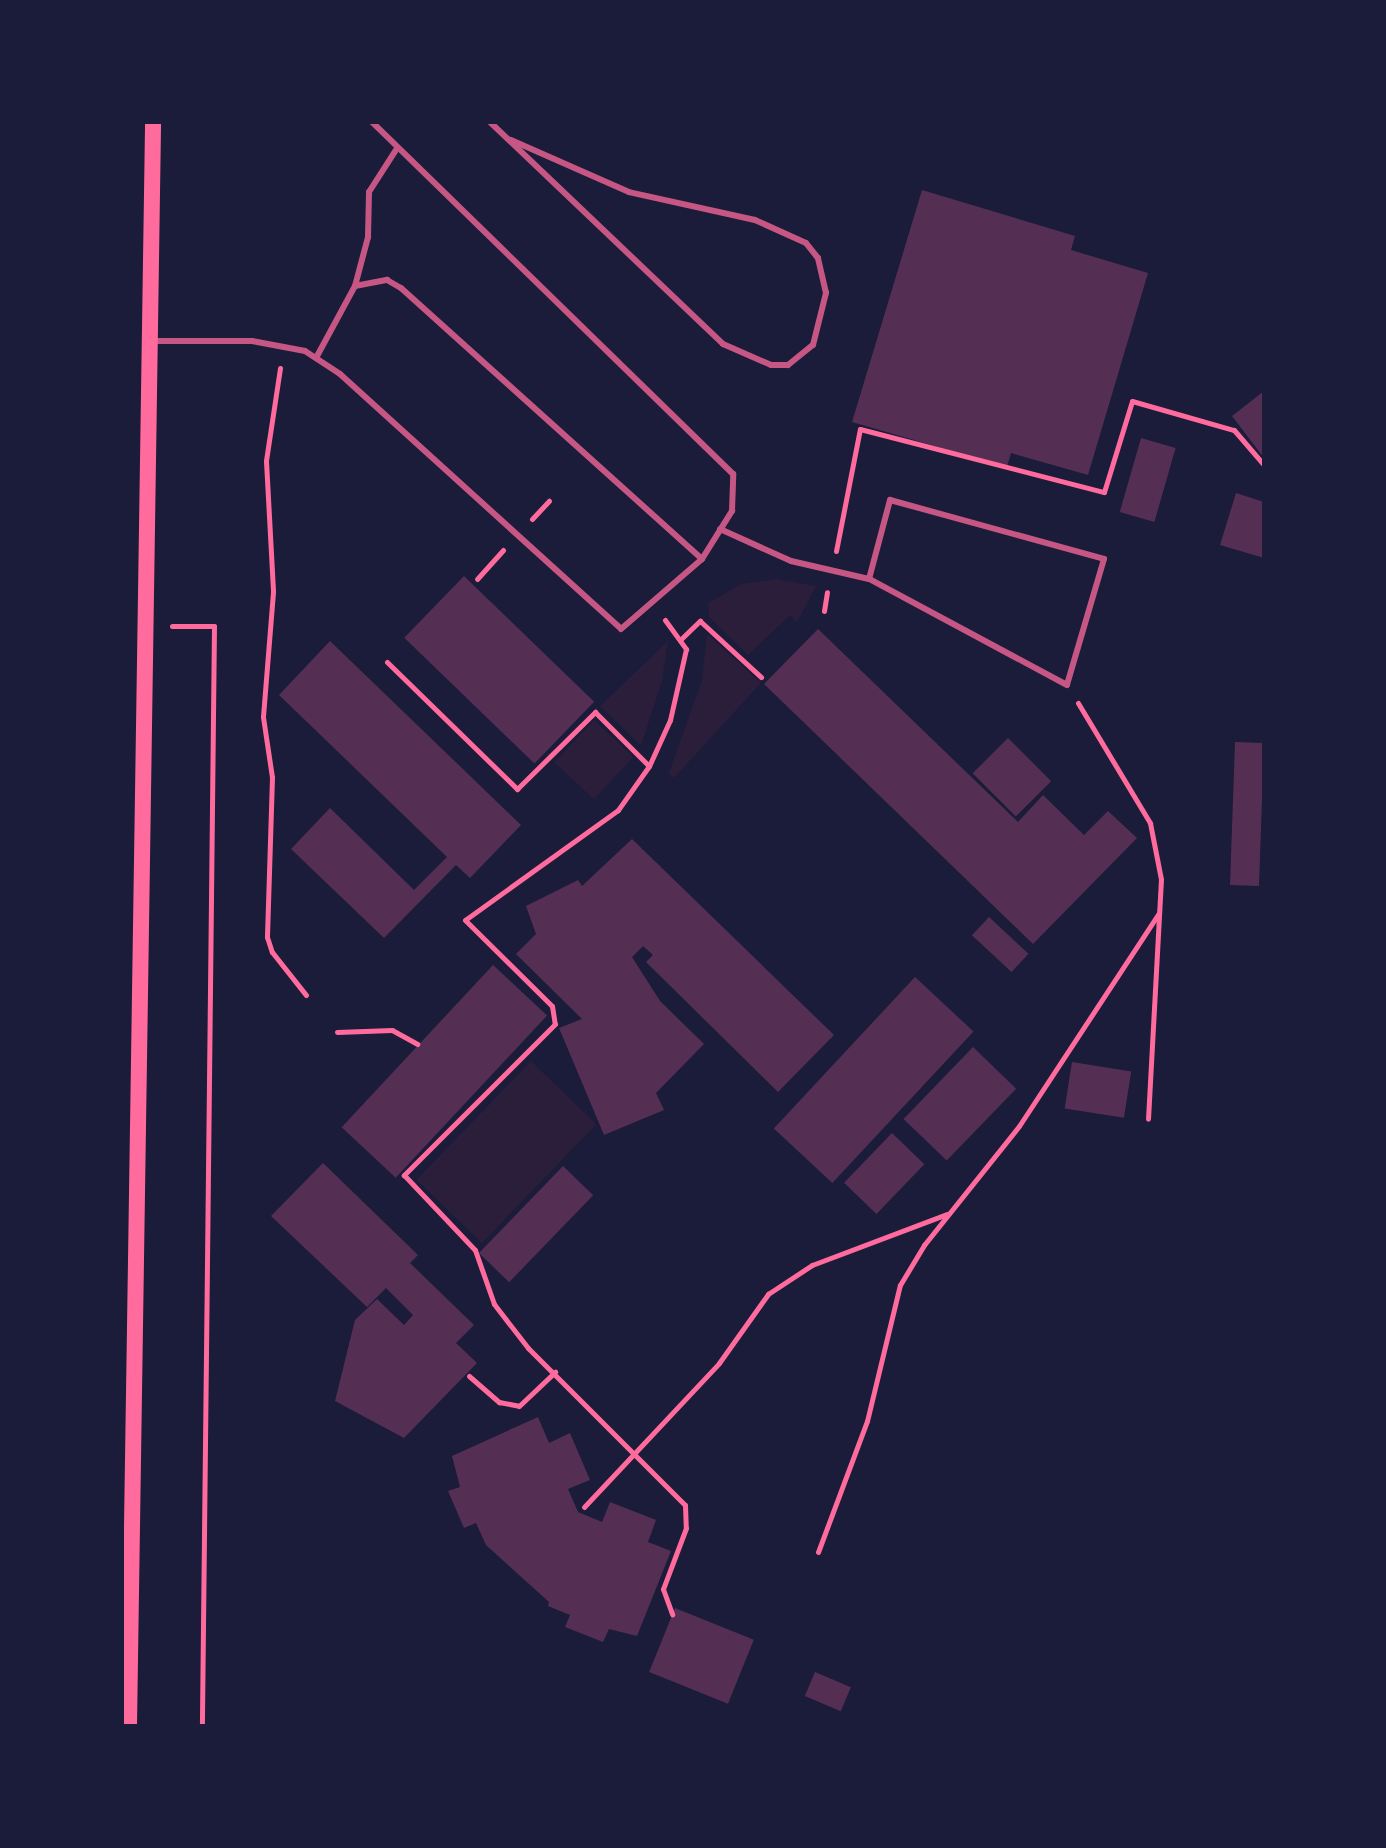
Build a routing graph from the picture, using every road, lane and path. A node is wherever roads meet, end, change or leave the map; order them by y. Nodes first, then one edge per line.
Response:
1 (153, 122) edge
2 (372, 122) edge
3 (490, 122) edge
4 (511, 140) junction
5 (396, 150) junction
6 (355, 286) junction
7 (149, 341) junction
8 (286, 348) junction
9 (316, 358) junction
10 (1264, 465) edge
11 (720, 529) junction
12 (702, 559) junction
13 (832, 570) junction
14 (869, 579) junction
15 (652, 602) junction
16 (824, 611) dead end
17 (146, 626) junction
18 (680, 640) junction
19 (387, 662) dead end
20 (761, 677) dead end
21 (1067, 685) junction
22 (649, 766) junction
23 (1159, 913) junction
24 (306, 995) dead end
25 (337, 1032) dead end
26 (417, 1044) dead end
27 (1148, 1119) dead end
28 (948, 1214) junction
29 (555, 1372) junction
30 (469, 1376) dead end
31 (637, 1455) junction
32 (584, 1507) dead end
33 (126, 1549) edge
34 (818, 1552) dead end
35 (672, 1614) dead end
36 (129, 1726) edge
37 (202, 1726) edge

1 - 7 main road
2 - 5 lane
3 - 4 lane
4 - 4 lane
5 - 6 lane
5 - 11 lane
6 - 9 lane
6 - 12 lane
7 - 8 lane
7 - 17 main road
8 - 9 lane
8 - 24 path
9 - 15 lane
10 - 13 path
11 - 12 lane
11 - 13 lane
12 - 15 lane
13 - 14 lane
13 - 16 path
14 - 21 lane
14 - 21 lane
15 - 18 path
17 - 33 main road
17 - 37 path
18 - 20 path
18 - 22 path
19 - 22 path
21 - 23 path
22 - 29 path
23 - 27 path
23 - 28 path
25 - 26 path
28 - 31 path
28 - 34 path
29 - 30 path
29 - 31 path
31 - 32 path
31 - 35 path
33 - 36 main road

